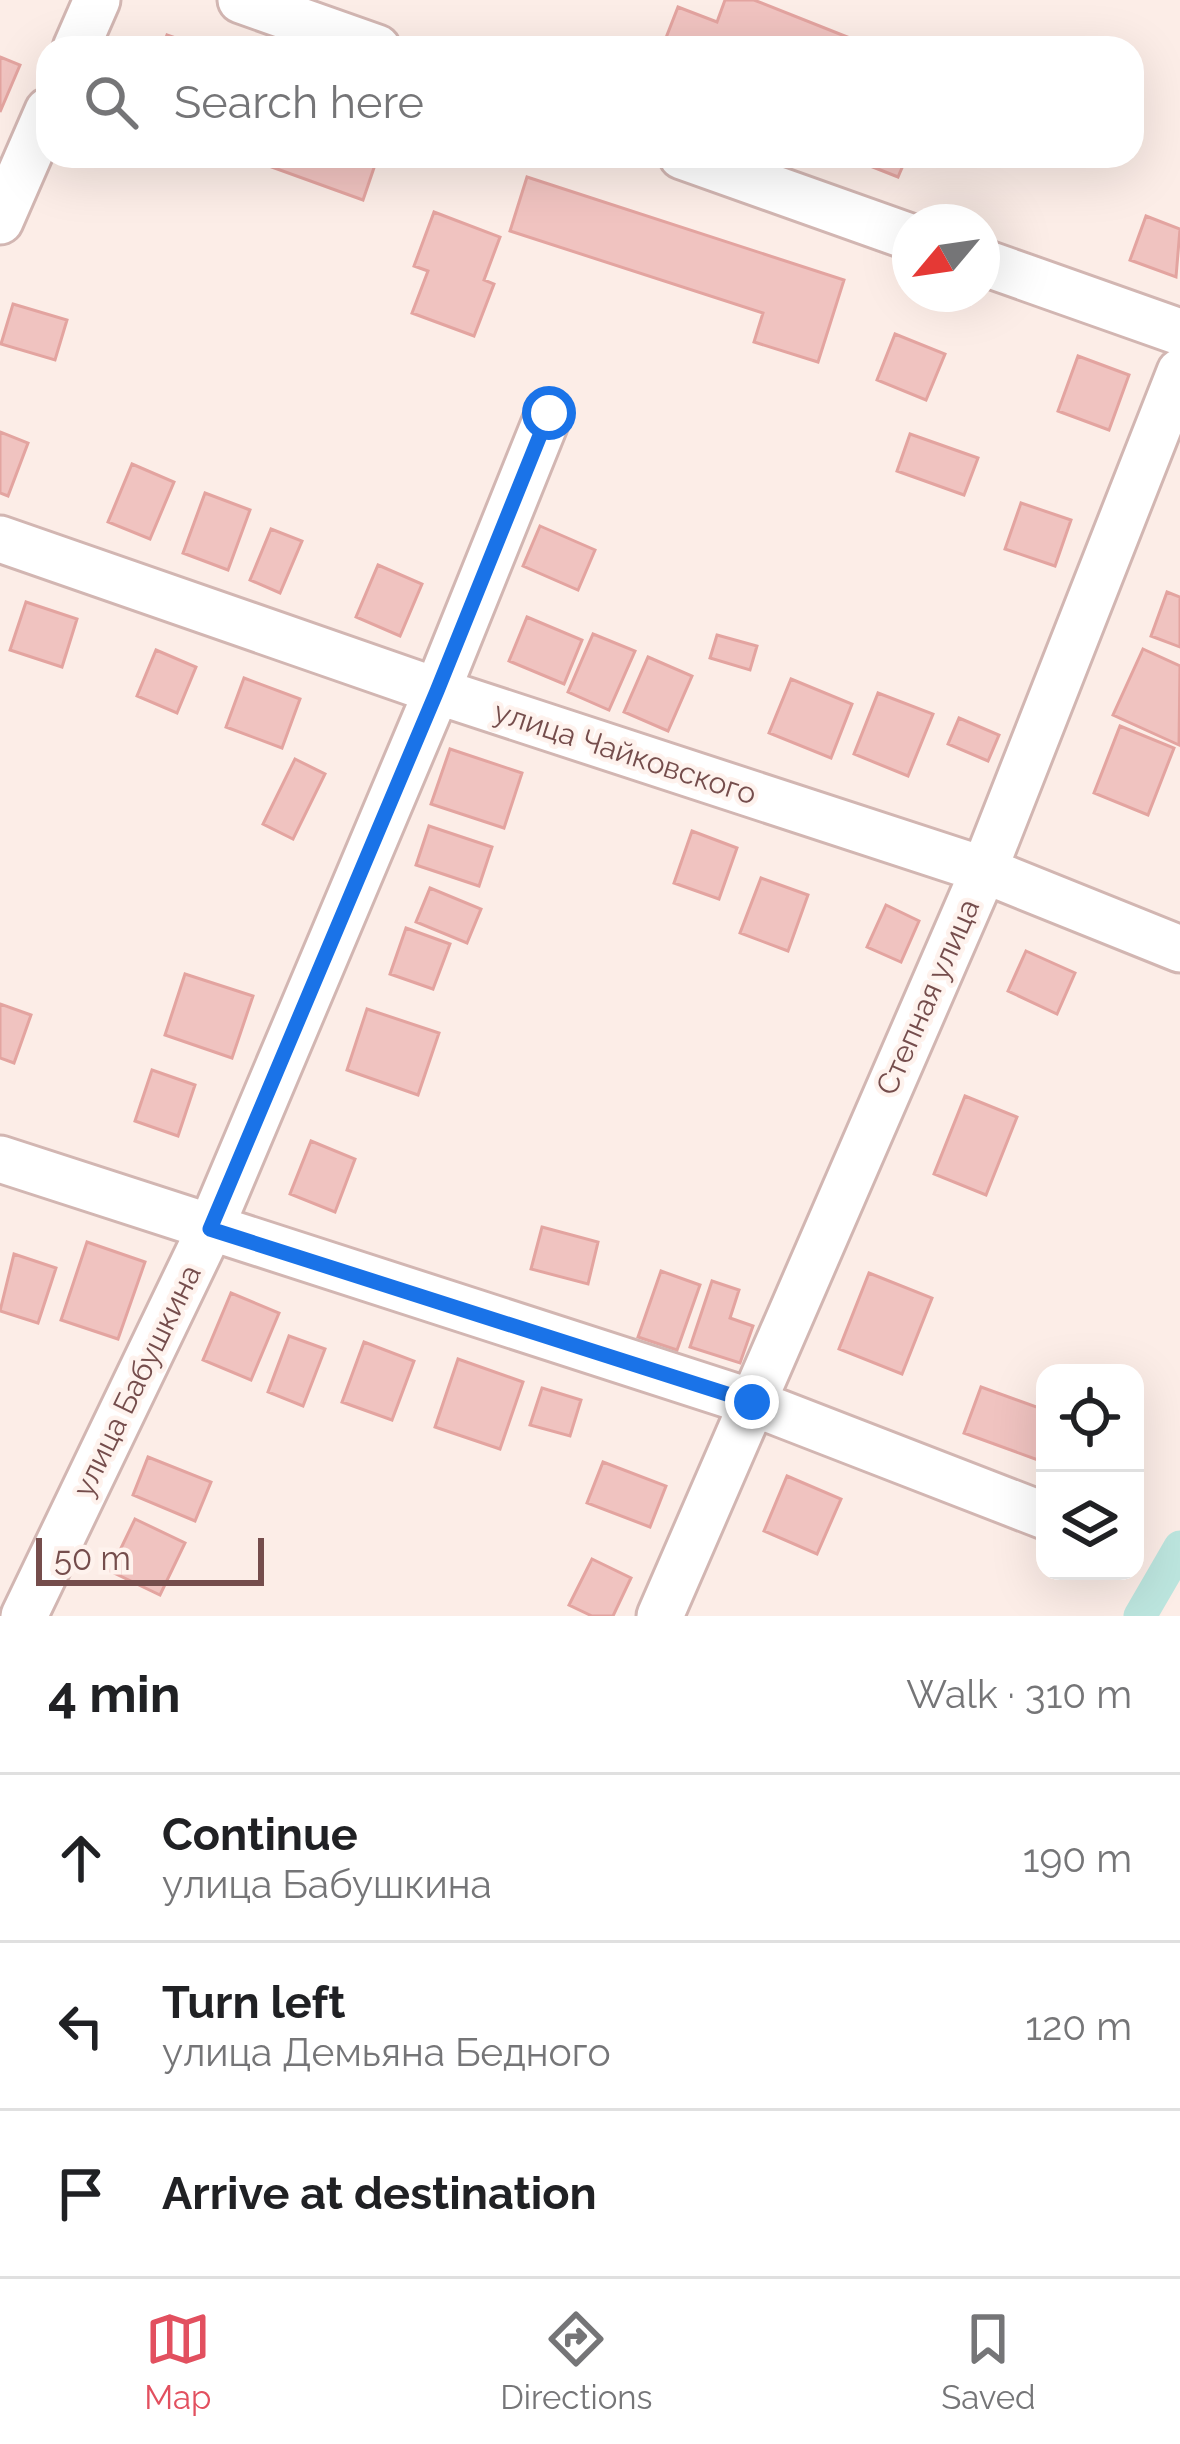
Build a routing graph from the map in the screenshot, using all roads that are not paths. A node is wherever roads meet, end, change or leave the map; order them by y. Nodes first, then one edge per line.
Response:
1 (97, 0) edge
2 (241, 0) edge
3 (81, 36) edge
4 (343, 36) edge
5 (36, 138) edge
6 (716, 168) edge
7 (0, 220) edge
8 (892, 231) edge
9 (1000, 268) edge
10 (1180, 332) edge
11 (1180, 372) edge
12 (549, 413) dead end
13 (0, 539) edge
14 (437, 691) junction
15 (984, 870) junction
16 (1180, 949) edge
17 (0, 1159) edge
18 (210, 1229) junction
19 (752, 1402) junction
20 (1036, 1512) edge
21 (24, 1616) edge
22 (660, 1616) edge

1 - 3 street
2 - 4 street
5 - 7 street
6 - 8 street
9 - 10 street
11 - 15 street, Степная улица
12 - 14 street, улица Бабушкина
13 - 14 street, улица Чайковского
14 - 15 street, улица Чайковского
14 - 18 street, улица Бабушкина
15 - 16 street, улица Чайковского
15 - 19 street, Степная улица
17 - 18 street
18 - 19 street
18 - 21 street, улица Бабушкина
19 - 20 street
19 - 22 street, Степная улица

